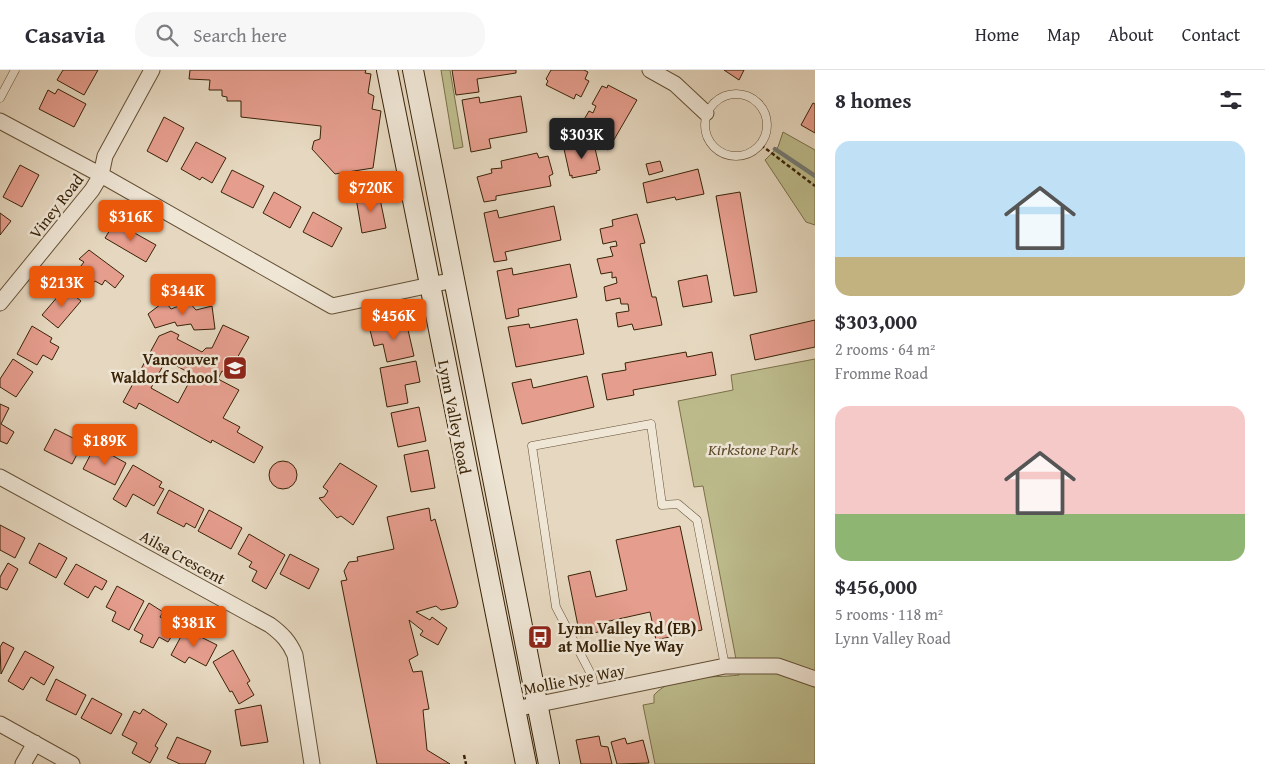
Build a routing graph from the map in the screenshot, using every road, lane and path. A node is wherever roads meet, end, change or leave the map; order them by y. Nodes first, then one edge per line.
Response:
1 (15, 70) edge
2 (152, 70) edge
3 (387, 70) edge
4 (413, 70) edge
5 (650, 70) edge
6 (0, 98) edge
7 (706, 113) junction
8 (0, 121) edge
9 (760, 145) junction
10 (102, 175) junction
11 (815, 186) edge
12 (454, 280) junction
13 (429, 286) junction
14 (0, 303) edge
15 (0, 477) edge
16 (725, 666) junction
17 (815, 679) edge
18 (595, 693) junction
19 (538, 704) junction
20 (515, 709) junction
21 (0, 724) edge
22 (35, 743) junction
23 (464, 755) dead end
24 (23, 764) edge
25 (72, 764) edge
26 (312, 764) edge
27 (466, 764) edge
28 (526, 764) edge
29 (549, 764) edge

1 - 6 lane
2 - 10 street, Viney Road
3 - 13 main road, Lynn Valley Road
4 - 12 main road, Lynn Valley Road
5 - 7 street
7 - 9 lane
7 - 9 lane
8 - 10 street
9 - 11 path
10 - 13 street
10 - 14 street, Viney Road
12 - 13 street
12 - 19 main road, Lynn Valley Road
13 - 20 main road, Lynn Valley Road
15 - 26 street, Ailsa Crescent
16 - 17 street, Mollie Nye Way
16 - 18 street, Mollie Nye Way
16 - 18 lane
18 - 19 street, Mollie Nye Way
19 - 20 street, Mollie Nye Way
19 - 29 main road, Lynn Valley Road
20 - 28 main road, Lynn Valley Road
21 - 22 street
22 - 24 street
22 - 25 street
23 - 27 path

